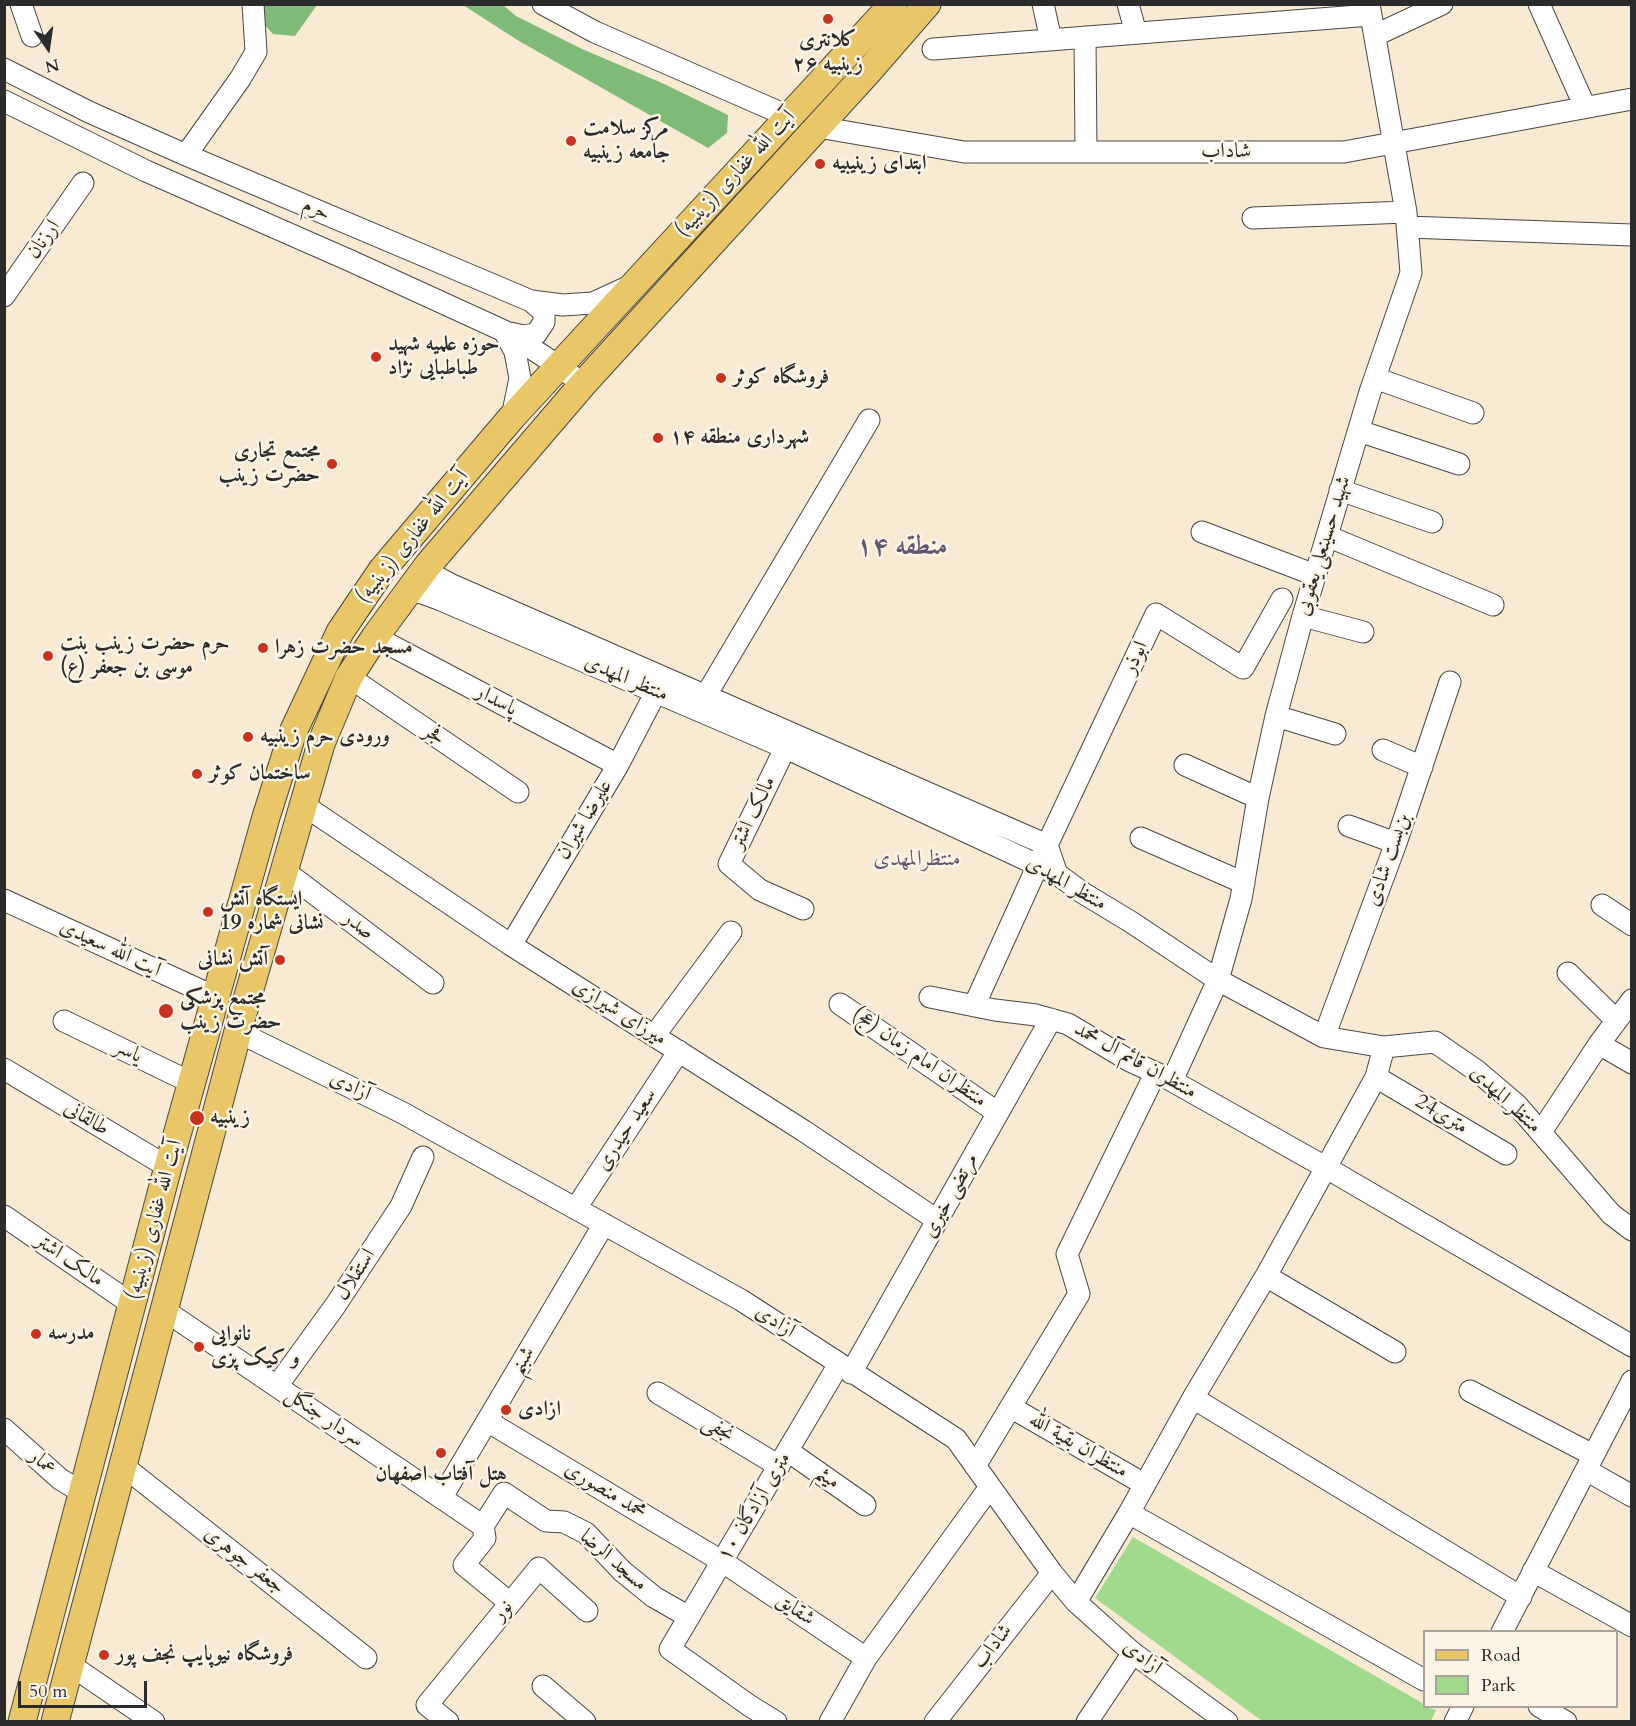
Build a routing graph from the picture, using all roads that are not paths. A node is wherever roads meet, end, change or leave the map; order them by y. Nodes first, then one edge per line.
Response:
1 (12, 4) edge
2 (21, 4) edge
3 (253, 4) edge
4 (543, 4) edge
5 (893, 4) edge
6 (927, 4) edge
7 (1043, 4) edge
8 (1128, 4) edge
9 (1442, 4) edge
10 (1539, 4) edge
11 (4, 8) edge
12 (1372, 18) edge
13 (1136, 33) junction
14 (32, 36) dead end
15 (1085, 37) junction
16 (1051, 40) junction
17 (933, 49) dead end
18 (4, 69) edge
19 (1632, 99) edge
20 (6, 104) edge
21 (1585, 107) junction
22 (790, 117) junction
23 (818, 127) junction
24 (1393, 143) junction
25 (1086, 152) junction
26 (186, 155) junction
27 (83, 183) dead end
28 (1253, 218) dead end
29 (1406, 220) junction
30 (1632, 235) edge
31 (636, 283) junction
32 (4, 296) edge
33 (531, 301) junction
34 (504, 331) junction
35 (559, 366) junction
36 (1375, 378) junction
37 (583, 384) junction
38 (1473, 413) dead end
39 (512, 417) junction
40 (869, 420) dead end
41 (1359, 431) junction
42 (1459, 464) dead end
43 (1341, 490) junction
44 (1432, 522) dead end
45 (1202, 532) dead end
46 (1327, 536) junction
47 (428, 565) junction
48 (1315, 575) junction
49 (408, 591) junction
50 (445, 592) junction
51 (1282, 599) dead end
52 (1492, 605) dead end
53 (1303, 616) junction
54 (1363, 632) dead end
55 (375, 637) junction
56 (350, 677) junction
57 (1450, 682) dead end
58 (656, 692) junction
59 (701, 703) junction
60 (1276, 716) junction
61 (1335, 734) dead end
62 (789, 741) junction
63 (1383, 750) dead end
64 (618, 765) junction
65 (1185, 765) dead end
66 (1422, 766) junction
67 (518, 792) dead end
68 (1258, 798) junction
69 (302, 804) junction
70 (1349, 826) dead end
71 (1141, 838) dead end
72 (1396, 843) junction
73 (1047, 845) junction
74 (283, 870) junction
75 (1048, 870) junction
76 (1244, 883) junction
77 (4, 900) edge
78 (1602, 905) dead end
79 (803, 909) dead end
80 (1632, 925) edge
81 (731, 932) dead end
82 (511, 945) junction
83 (1568, 973) dead end
84 (1218, 980) junction
85 (433, 983) dead end
86 (215, 997) junction
87 (930, 997) dead end
88 (1632, 1000) edge
89 (840, 1004) dead end
90 (974, 1006) junction
91 (1051, 1019) junction
92 (1616, 1020) junction
93 (64, 1021) dead end
94 (238, 1032) junction
95 (654, 1035) junction
96 (1324, 1037) junction
97 (1599, 1044) junction
98 (1384, 1047) junction
99 (679, 1051) junction
100 (1632, 1063) edge
101 (4, 1069) edge
102 (1164, 1077) junction
103 (1376, 1077) junction
104 (192, 1083) junction
105 (998, 1113) junction
106 (1541, 1132) junction
107 (1506, 1154) dead end
108 (423, 1157) dead end
109 (171, 1158) junction
110 (204, 1158) junction
111 (1325, 1167) junction
112 (159, 1204) junction
113 (576, 1208) junction
114 (189, 1212) junction
115 (4, 1216) edge
116 (937, 1220) junction
117 (604, 1224) junction
118 (1632, 1230) edge
119 (1266, 1276) junction
120 (133, 1305) junction
121 (164, 1310) junction
122 (1632, 1347) edge
123 (1395, 1352) dead end
124 (845, 1368) junction
125 (1632, 1381) edge
126 (277, 1386) junction
127 (1470, 1391) dead end
128 (658, 1393) dead end
129 (1192, 1398) junction
130 (1012, 1408) junction
131 (487, 1421) junction
132 (4, 1429) edge
133 (784, 1459) junction
134 (1589, 1463) junction
135 (122, 1465) junction
136 (975, 1466) junction
137 (1144, 1484) junction
138 (990, 1487) junction
139 (83, 1493) junction
140 (1632, 1496) edge
141 (442, 1497) junction
142 (865, 1505) dead end
143 (1129, 1513) junction
144 (483, 1526) junction
145 (723, 1562) junction
146 (1533, 1571) junction
147 (1052, 1573) junction
148 (1521, 1597) junction
149 (510, 1602) junction
150 (1076, 1602) junction
151 (587, 1611) dead end
152 (689, 1617) junction
153 (1632, 1626) edge
154 (1503, 1630) edge
155 (1133, 1653) junction
156 (366, 1658) dead end
157 (866, 1658) junction
158 (69, 1665) junction
159 (1423, 1679) edge
160 (543, 1686) dead end
161 (1462, 1708) edge
162 (1541, 1708) edge
163 (22, 1722) edge
164 (55, 1722) edge
165 (154, 1722) edge
166 (448, 1722) edge
167 (585, 1722) edge
168 (776, 1722) edge
169 (830, 1722) edge
170 (935, 1722) edge
171 (1087, 1722) edge
172 (1227, 1722) edge
173 (1455, 1722) edge
174 (1566, 1722) edge

1 - 11 street
2 - 14 street
3 - 26 street
4 - 22 street
5 - 22 main road, آیت الله غفاری (زینبیه)
6 - 23 main road, آیت الله غفاری (زینبیه)
7 - 16 street
8 - 13 street
9 - 12 street
10 - 21 street
12 - 13 street
12 - 24 street, شهید حسینعلی یعقوبی
13 - 15 street
15 - 16 street
15 - 25 street
16 - 17 street
18 - 26 street, حرم
19 - 21 street, شاداب
20 - 34 street, حرم
21 - 24 street, شاداب
22 - 31 main road, آیت الله غفاری (زینبیه)
23 - 25 street, شاداب
23 - 37 main road, آیت الله غفاری (زینبیه)
24 - 25 street, شاداب
24 - 29 street, شهید حسینعلی یعقوبی
26 - 33 street, حرم
27 - 32 street, ارزنان
28 - 29 street
29 - 30 street
29 - 36 street, شهید حسینعلی یعقوبی
31 - 33 street, حرم
31 - 35 main road, آیت الله غفاری (زینبیه)
33 - 34 street
34 - 35 street
34 - 39 street
35 - 37 street
35 - 39 main road, آیت الله غفاری (زینبیه)
36 - 38 street
36 - 41 street, شهید حسینعلی یعقوبی
37 - 47 main road, آیت الله غفاری (زینبیه)
39 - 86 main road, آیت الله غفاری (زینبیه)
40 - 59 street
41 - 42 street
41 - 43 street, شهید حسینعلی یعقوبی
43 - 44 street
43 - 46 street, شهید حسینعلی یعقوبی
45 - 48 street
46 - 48 street, شهید حسینعلی یعقوبی
46 - 52 street
47 - 49 main road, آیت الله غفاری (زینبیه)
47 - 50 street
48 - 53 street, شهید حسینعلی یعقوبی
49 - 50 street, منتظر المهدی
49 - 55 main road, آیت الله غفاری (زینبیه)
50 - 58 street, منتظر المهدی
50 - 59 street
51 - 73 street, ابوذر
53 - 54 street
53 - 60 street, شهید حسینعلی یعقوبی
55 - 56 main road, آیت الله غفاری (زینبیه)
55 - 64 street, پاسدار
56 - 67 street, فجر
56 - 69 main road, آیت الله غفاری (زینبیه)
57 - 66 street, بن‌بست شادی
58 - 59 street, منتظر المهدی
58 - 64 street, علیرضا شیران
59 - 62 street, منتظر المهدی
60 - 61 street
60 - 68 street, شهید حسینعلی یعقوبی
62 - 73 street
62 - 75 street, منتظر المهدی
62 - 79 street, مالک اشتر
63 - 66 street
64 - 82 street, علیرضا شیران
65 - 68 street
66 - 72 street, بن‌بست شادی
68 - 76 street, شهید حسینعلی یعقوبی
69 - 74 main road, آیت الله غفاری (زینبیه)
69 - 82 street, میرزای شیرازی
70 - 72 street
71 - 76 street
72 - 96 street, بن‌بست شادی
73 - 75 street, ابوذر
74 - 85 street, صدر
74 - 94 main road, آیت الله غفاری (زینبیه)
75 - 84 street, منتظر المهدی
75 - 90 street, ابوذر
76 - 84 street, شهید حسینعلی یعقوبی
77 - 86 street, آیت الله سعیدی
78 - 80 street
81 - 95 street
82 - 95 street, میرزای شیرازی
83 - 92 street
84 - 96 street, منتظر المهدی
84 - 102 street, شهید حسینعلی یعقوبی
86 - 104 main road, آیت الله غفاری (زینبیه)
87 - 90 street, منتظران قائم آل محمد
88 - 92 street
89 - 105 street, منتظران امام زمان (عج)
90 - 91 street, منتظران قائم آل محمد
91 - 102 street, منتظران قائم آل محمد
91 - 105 street, مرتضی خیری
92 - 97 street
93 - 104 street, یاسر
94 - 110 main road, آیت الله غفاری (زینبیه)
94 - 113 street, آزادی
95 - 99 street, میرزای شیرازی
96 - 98 street, منتظر المهدی
97 - 100 street
97 - 106 street
98 - 103 street
98 - 106 street, منتظر المهدی
99 - 113 street, سعید حیدری
99 - 116 street, میرزای شیرازی
101 - 109 street, طالقانی
102 - 111 street, منتظران قائم آل محمد
102 - 130 street, شهید حسینعلی یعقوبی
103 - 107 street, 24متری
103 - 111 street
104 - 109 main road, آیت الله غفاری (زینبیه)
105 - 116 street, مرتضی خیری
106 - 118 street, منتظر المهدی
108 - 126 street, استقلال
109 - 110 main road
109 - 112 main road, آیت الله غفاری (زینبیه)
110 - 114 main road, آیت الله غفاری (زینبیه)
111 - 119 street
111 - 122 street, منتظران قائم آل محمد
112 - 114 main road
112 - 120 main road, آیت الله غفاری (زینبیه)
113 - 117 street, آزادی
114 - 121 main road, آیت الله غفاری (زینبیه)
115 - 120 street, مالک اشتر
116 - 124 street, مرتضی خیری
117 - 124 street, آزادی
117 - 131 street, شبنم
119 - 123 street
119 - 129 street
120 - 139 main road, آیت الله غفاری (زینبیه)
121 - 126 street, سردار جنگل
121 - 135 main road, آیت الله غفاری (زینبیه)
124 - 133 street, ۱۰ متری آزادگان
124 - 136 street, آزادی
125 - 134 street
126 - 141 street, سردار جنگل
127 - 134 street
128 - 133 street, نجفی
129 - 137 street
129 - 148 street
130 - 136 street, شهید حسینعلی یعقوبی
130 - 137 street, منتظران بقیة الله
131 - 141 street, شبنم
131 - 145 street, محمد منصوری
132 - 139 street, عمار
133 - 142 street, میثم
133 - 145 street, ۱۰ متری آزادگان
134 - 140 street
134 - 146 street
135 - 156 street, جعفر جوهری
135 - 158 main road, آیت الله غفاری (زینبیه)
136 - 138 street, آزادی
137 - 143 street
138 - 147 street, آزادی
138 - 157 street
139 - 163 main road, آیت الله غفاری (زینبیه)
141 - 144 street, سردار جنگل
143 - 150 street
143 - 159 street
144 - 149 street, مسجد الرضا
144 - 152 street, مسجد الرضا
145 - 152 street, ۱۰ متری آزادگان
145 - 157 street, شقایق
146 - 148 street
146 - 153 street
147 - 150 street, آزادی
147 - 170 street, شاداب
148 - 154 street
149 - 151 street, نور
149 - 166 street, نور
150 - 155 street, آزادی
152 - 168 street, ۱۰ متری آزادگان
155 - 171 street
155 - 172 street, آزادی
157 - 169 street
158 - 164 main road, آیت الله غفاری (زینبیه)
158 - 165 street
160 - 167 street
161 - 173 street
162 - 174 street

